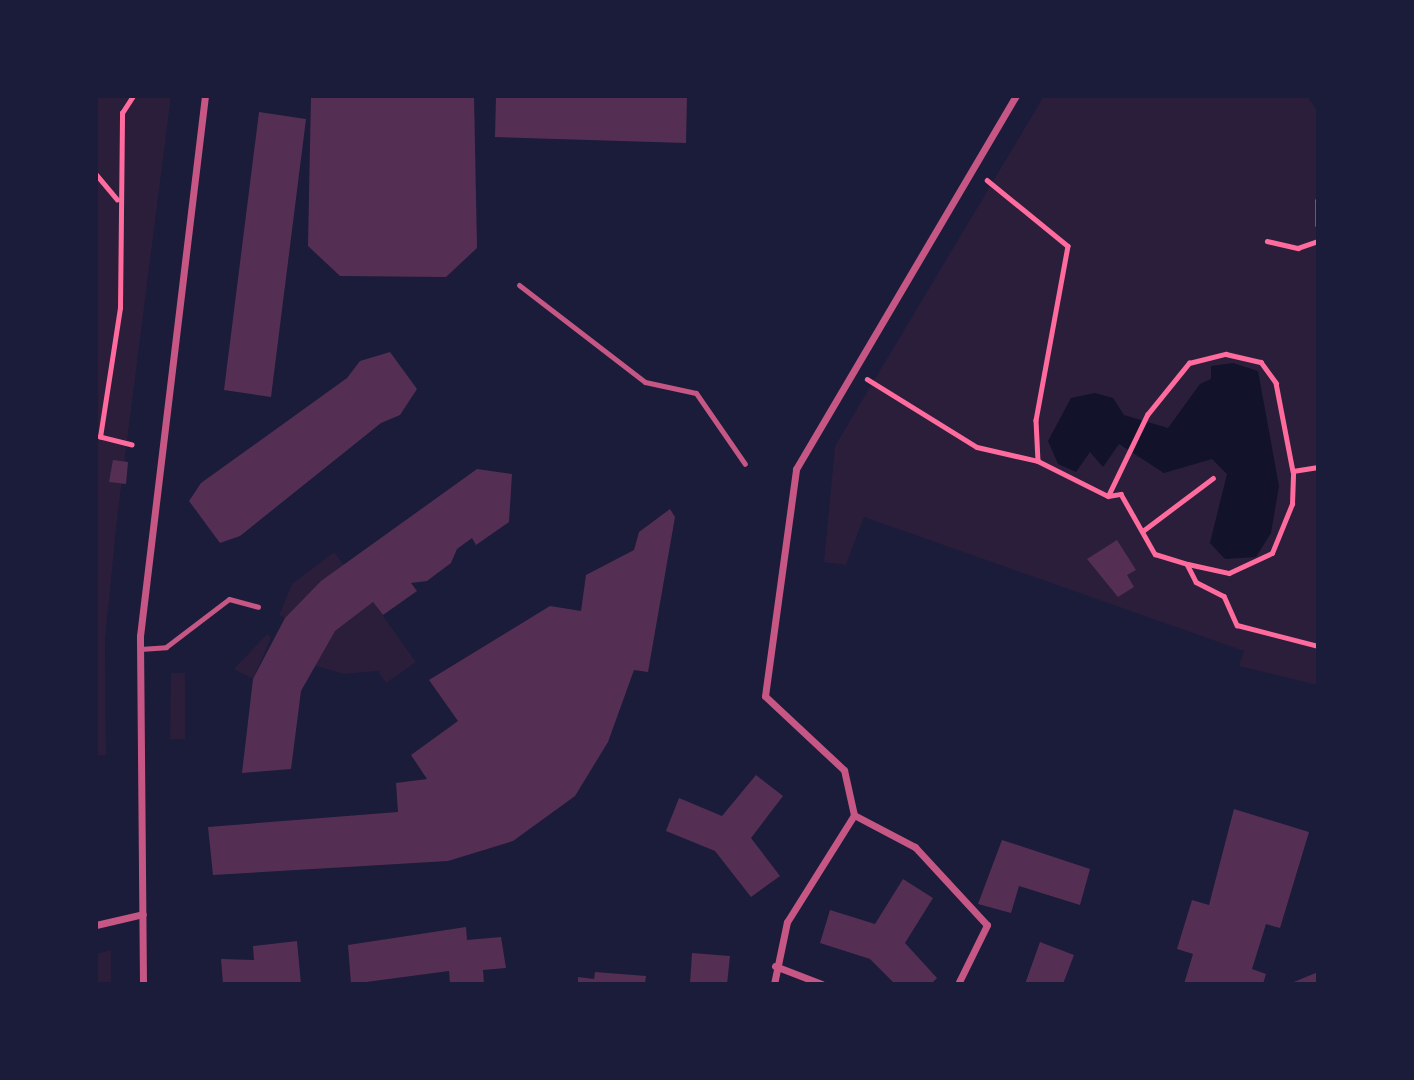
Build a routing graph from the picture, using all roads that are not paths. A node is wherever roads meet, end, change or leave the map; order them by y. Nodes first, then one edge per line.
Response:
1 (205, 96) edge
2 (1016, 96) edge
3 (519, 285) dead end
4 (744, 464) dead end
5 (258, 607) dead end
6 (140, 649) junction
7 (854, 815) junction
8 (143, 914) junction
9 (96, 925) edge
10 (775, 966) junction
11 (143, 984) edge
12 (774, 984) edge
13 (822, 984) edge
14 (958, 984) edge

1 - 6 street
2 - 7 street
3 - 4 lane
5 - 6 lane
6 - 8 street
7 - 10 street
7 - 14 street
8 - 9 street
8 - 11 street
10 - 12 street
10 - 13 street

